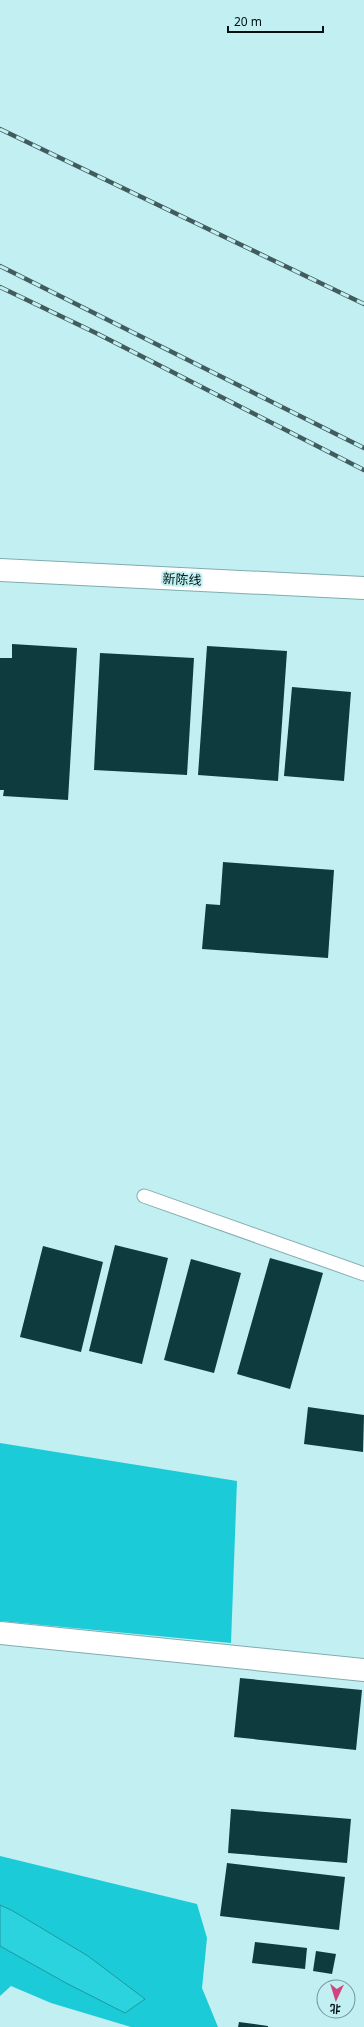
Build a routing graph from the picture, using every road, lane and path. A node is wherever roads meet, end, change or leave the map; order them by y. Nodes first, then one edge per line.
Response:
1 (0, 570) edge
2 (364, 588) edge
3 (144, 1196) dead end
4 (364, 1274) edge
5 (0, 1633) edge
6 (364, 1670) edge

1 - 2 street, 新陈线
3 - 4 lane
5 - 6 street

